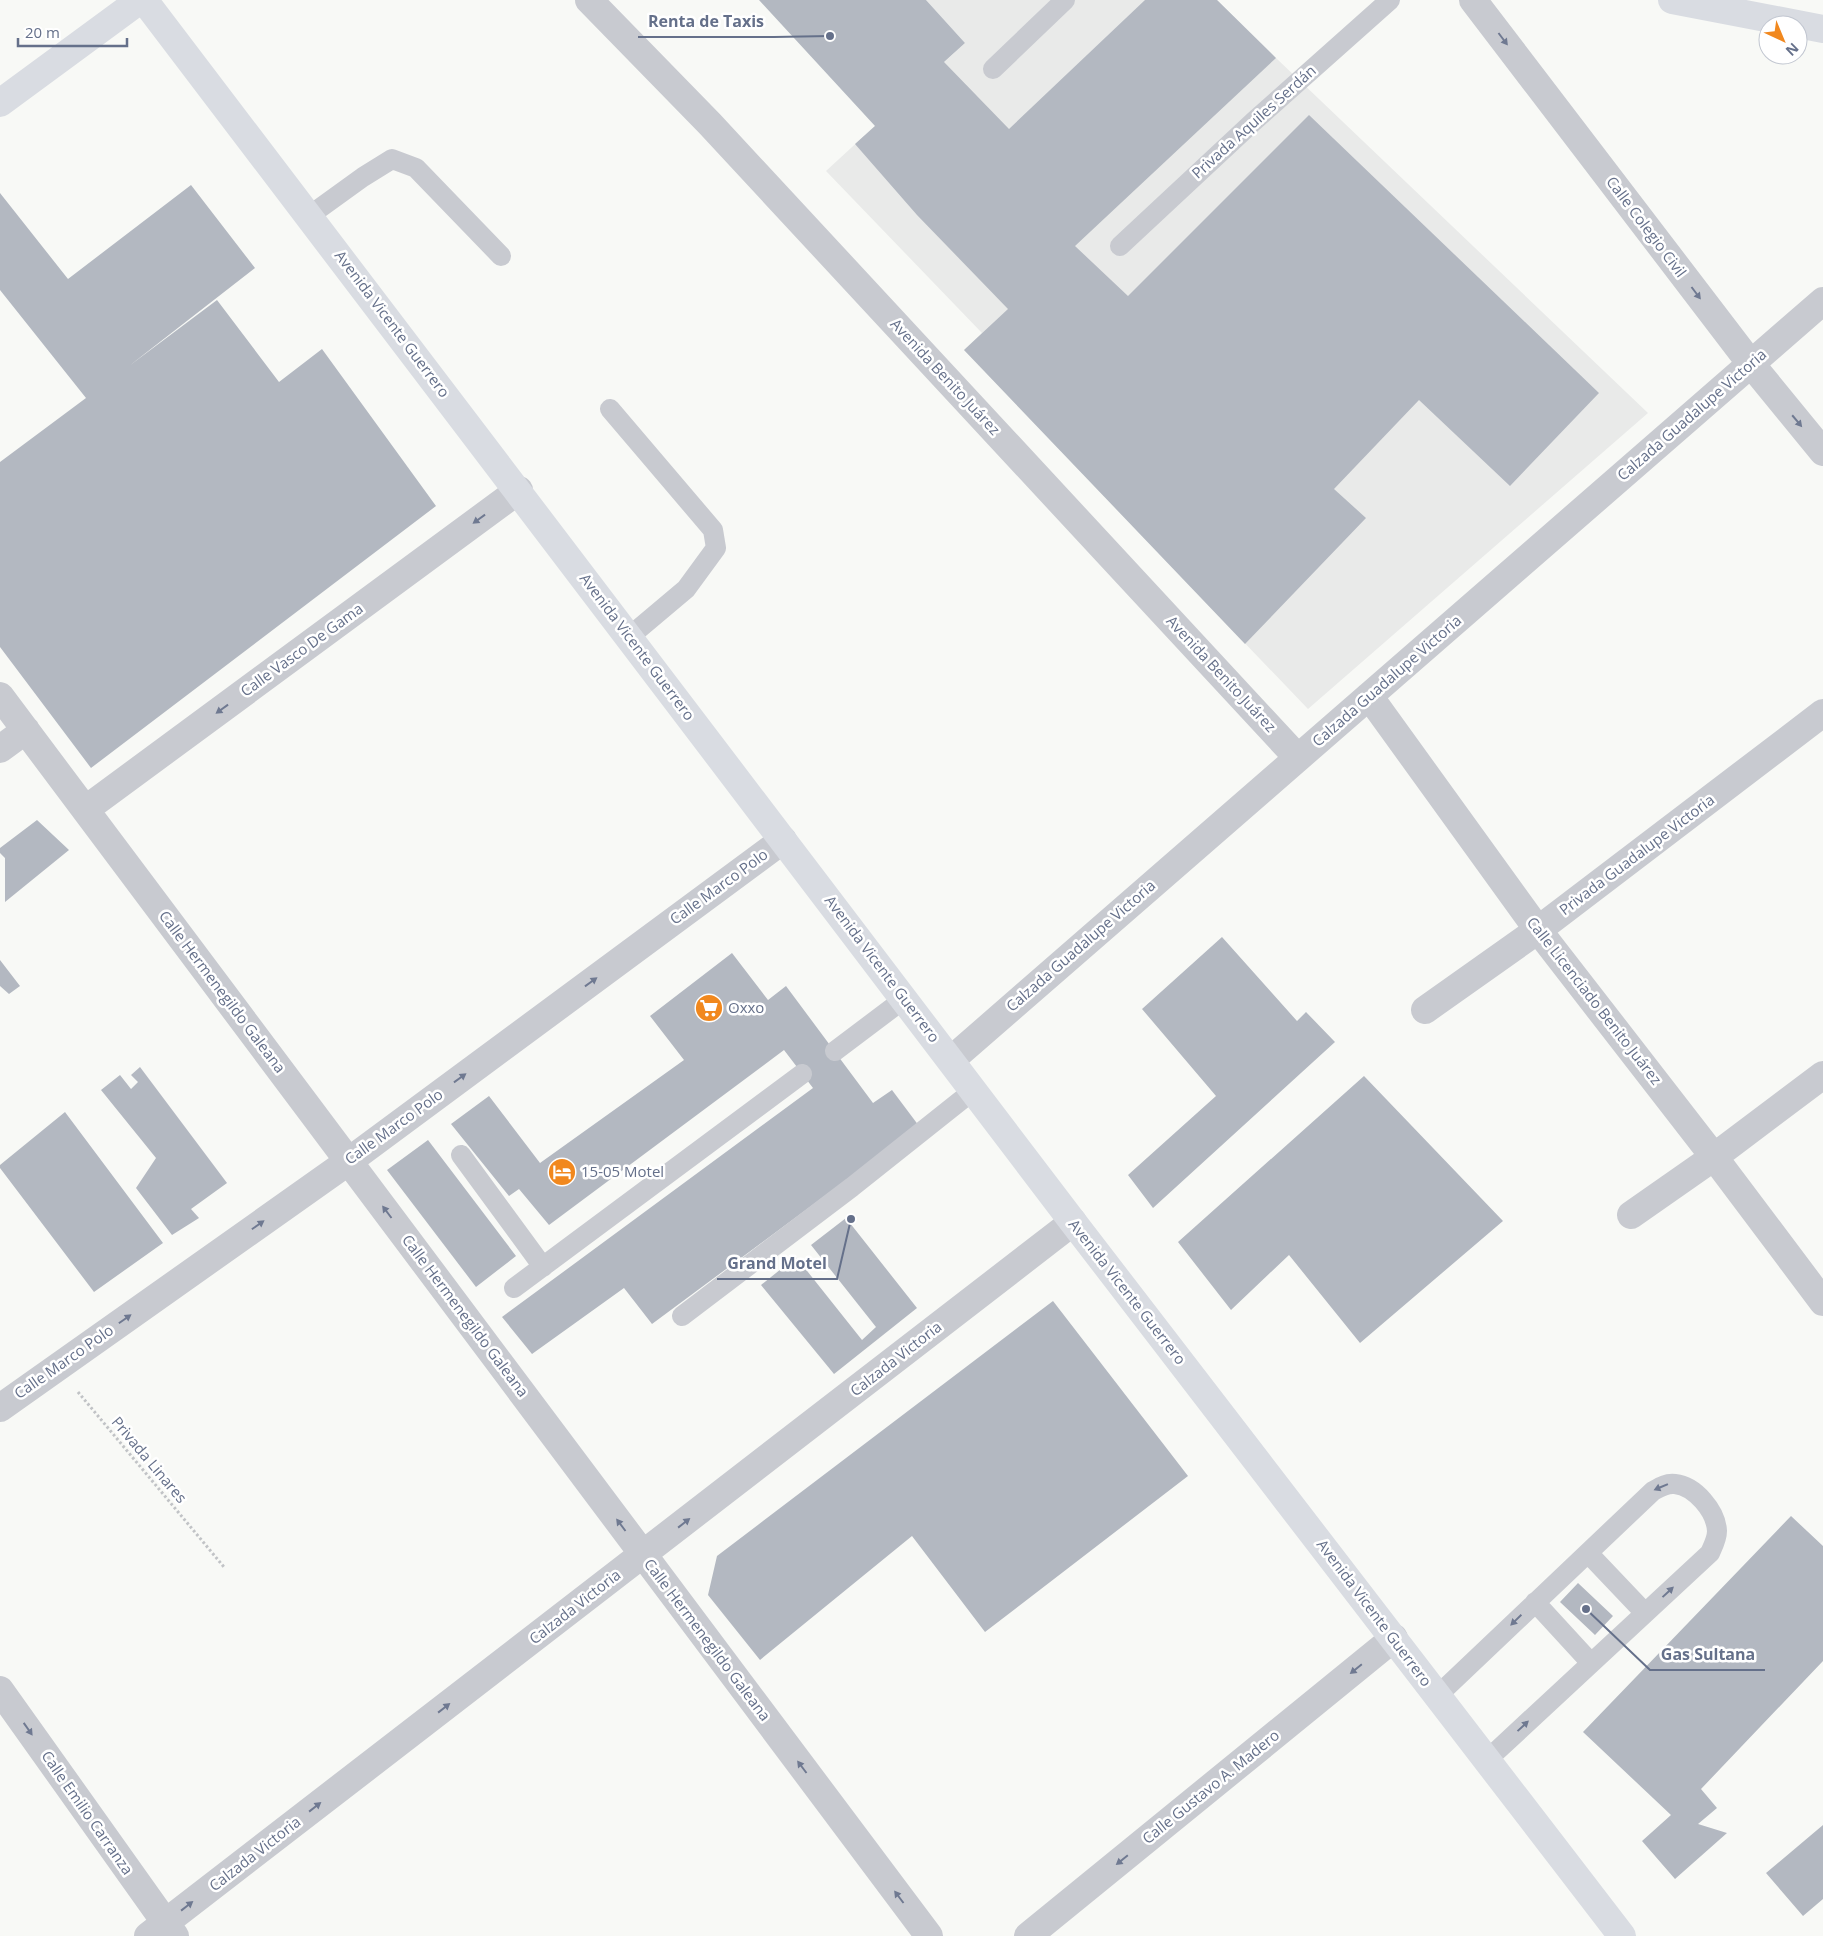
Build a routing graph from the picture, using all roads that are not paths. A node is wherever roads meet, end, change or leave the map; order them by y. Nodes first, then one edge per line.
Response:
1 (140, 0) edge
2 (144, 0) edge
3 (589, 0) edge
4 (1065, 0) edge
5 (1390, 0) edge
6 (1473, 0) edge
7 (1672, 0) edge
8 (1823, 29) edge
9 (993, 69) dead end
10 (0, 103) edge
11 (309, 216) junction
12 (1120, 246) dead end
13 (501, 256) dead end
14 (1823, 301) edge
15 (1751, 364) junction
16 (610, 409) dead end
17 (1823, 452) edge
18 (519, 490) junction
19 (629, 636) junction
20 (0, 696) edge
21 (1368, 696) junction
22 (1823, 713) edge
23 (26, 730) junction
24 (0, 749) edge
25 (1298, 758) junction
26 (86, 809) junction
27 (783, 840) junction
28 (1538, 930) junction
29 (904, 999) junction
30 (1424, 1010) dead end
31 (835, 1051) dead end
32 (951, 1060) junction
33 (802, 1074) dead end
34 (1823, 1075) edge
35 (974, 1090) junction
36 (462, 1155) dead end
37 (1714, 1157) junction
38 (348, 1161) junction
39 (1631, 1215) dead end
40 (1074, 1222) junction
41 (543, 1267) junction
42 (514, 1288) dead end
43 (1823, 1302) edge
44 (682, 1316) dead end
45 (0, 1408) edge
46 (1588, 1553) junction
47 (643, 1554) junction
48 (1535, 1602) junction
49 (1645, 1613) junction
50 (1394, 1638) junction
51 (1591, 1663) junction
52 (0, 1690) edge
53 (1437, 1696) junction
54 (1488, 1759) junction
55 (163, 1932) edge
56 (929, 1936) edge
57 (1028, 1936) edge
58 (1622, 1936) edge

1 - 10 main road
2 - 11 main road, Avenida Vicente Guerrero
3 - 25 street, Avenida Benito Juárez
4 - 9 lane
5 - 12 lane, Privada Aquiles Serdán
6 -> 15 street, Calle Colegio Civil
7 - 8 main road
11 - 13 lane
11 - 18 main road, Avenida Vicente Guerrero
14 - 15 street, Calzada Guadalupe Victoria
15 -> 17 street, Calle Colegio Civil
15 - 21 street, Calzada Guadalupe Victoria
16 - 19 lane
18 - 19 main road, Avenida Vicente Guerrero
18 -> 26 street, Calle Vasco De Gama
19 - 27 main road, Avenida Vicente Guerrero
20 - 23 street, Calle Hermenegildo Galeana
21 - 25 street, Calzada Guadalupe Victoria
21 - 28 street, Calle Licenciado Benito Juárez
22 - 28 street, Privada Guadalupe Victoria
23 - 24 street
23 - 26 street, Calle Hermenegildo Galeana
25 - 32 street, Calzada Guadalupe Victoria
26 - 38 street, Calle Hermenegildo Galeana
27 - 29 main road, Avenida Vicente Guerrero
38 -> 27 street, Calle Marco Polo
28 - 30 street, Privada Guadalupe Victoria
28 - 37 street, Calle Licenciado Benito Juárez
29 - 31 lane
29 - 32 main road, Avenida Vicente Guerrero
32 - 35 main road, Avenida Vicente Guerrero
33 - 41 lane
34 - 37 street
35 - 40 main road, Avenida Vicente Guerrero
35 - 44 lane
36 - 41 lane
37 - 39 street
37 - 43 street, Calle Licenciado Benito Juárez
45 -> 38 street, Calle Marco Polo
47 -> 38 street, Calle Hermenegildo Galeana
47 -> 40 street, Calzada Victoria
40 - 50 main road, Avenida Vicente Guerrero
41 - 42 lane
46 - 48 lane
46 - 49 lane
49 -> 46 lane
55 -> 47 street, Calzada Victoria
56 -> 47 street, Calle Hermenegildo Galeana
48 - 51 lane
48 -> 53 lane
49 - 51 lane
50 - 53 main road, Avenida Vicente Guerrero
50 -> 57 street, Calle Gustavo A. Madero
54 -> 51 lane
52 -> 55 street, Calle Emilio Carranza
53 - 54 main road, Avenida Vicente Guerrero
54 - 58 main road, Avenida Vicente Guerrero

